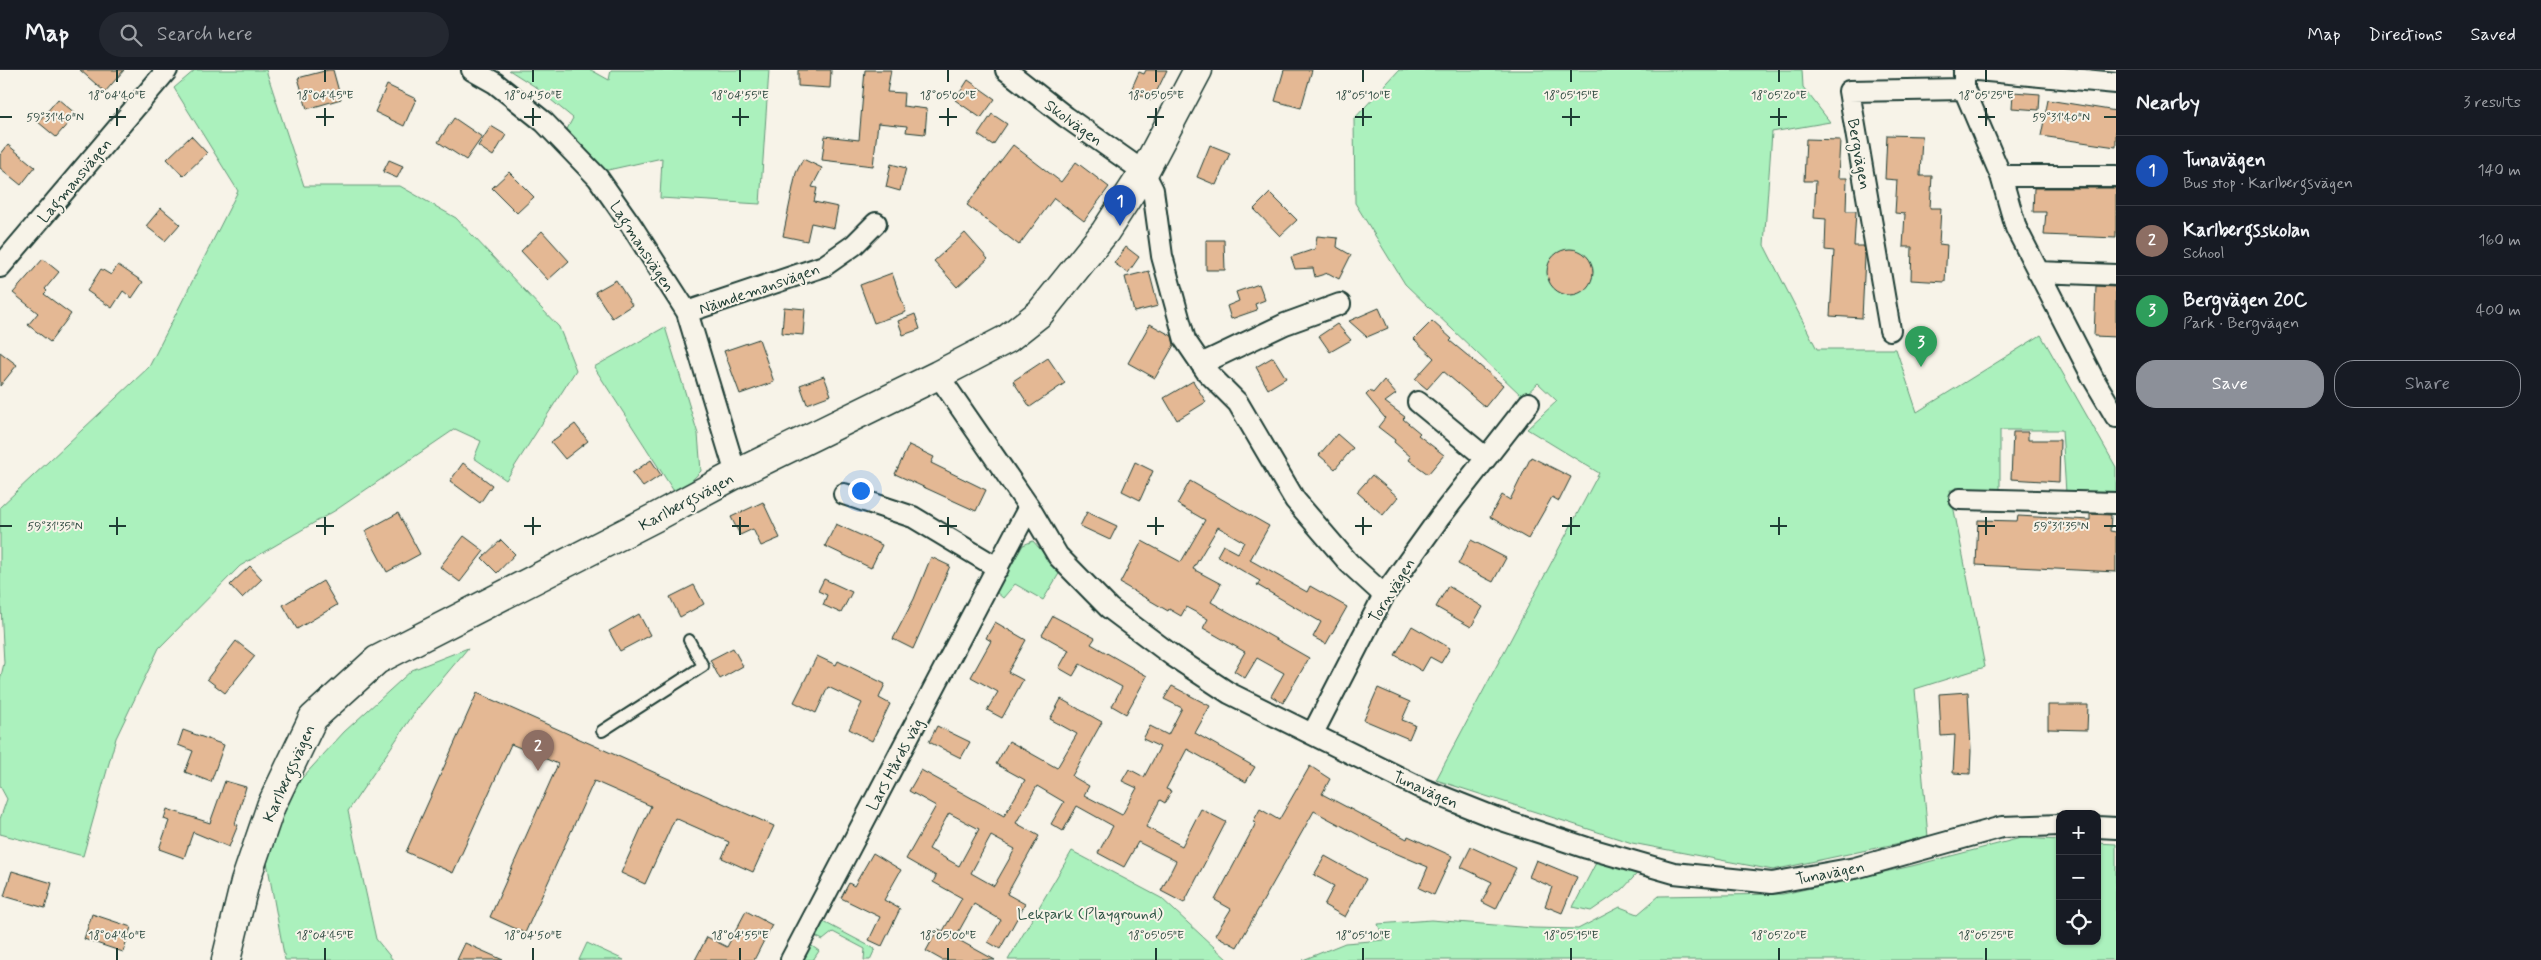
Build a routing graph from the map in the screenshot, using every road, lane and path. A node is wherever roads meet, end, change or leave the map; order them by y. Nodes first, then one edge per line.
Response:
1 (167, 70) edge
2 (472, 70) edge
3 (1006, 70) edge
4 (1198, 70) edge
5 (1978, 70) edge
6 (1964, 80) edge
7 (2116, 83) edge
8 (1144, 172) junction
9 (2001, 176) junction
10 (2116, 176) edge
11 (876, 224) dead end
12 (0, 267) edge
13 (2038, 272) junction
14 (2116, 275) edge
15 (1340, 304) dead end
16 (687, 312) junction
17 (1890, 330) dead end
18 (1201, 364) junction
19 (938, 375) junction
20 (1418, 402) dead end
21 (1529, 403) dead end
22 (2116, 416) edge
23 (1486, 458) junction
24 (736, 474) junction
25 (844, 494) dead end
26 (1960, 499) dead end
27 (2116, 503) edge
28 (1029, 507) junction
29 (998, 568) junction
30 (1384, 595) junction
31 (689, 640) dead end
32 (602, 732) dead end
33 (1313, 733) junction
34 (2056, 824) edge
35 (2101, 826) edge
36 (2116, 828) edge
37 (226, 960) edge
38 (791, 960) edge

1 - 12 street, Lagmansvägen
2 - 16 street, Lagmansvägen
3 - 8 street, Skolvägen
4 - 8 street, Karlbergsvägen
5 - 7 street
6 - 9 street, Bergvägen
6 - 17 street, Bergvägen
8 - 18 street
8 - 19 street, Karlbergsvägen
9 - 10 street
9 - 13 street, Bergvägen
11 - 16 street, Nämdemansvägen
13 - 14 street
13 - 22 street, Bergvägen
15 - 18 street
16 - 24 street, Lagmansvägen
18 - 30 street
19 - 24 street, Karlbergsvägen
19 - 28 street, Tunavägen
20 - 23 street
21 - 23 street, Tornvägen
23 - 30 street, Tornvägen
24 - 37 street, Karlbergsvägen
25 - 29 street
26 - 27 street
28 - 29 street, Lars Hårds väg
28 - 33 street, Tunavägen
29 - 38 street, Lars Hårds väg
30 - 33 street, Tornvägen
31 - 32 lane
33 - 34 street, Tunavägen
35 - 36 street

